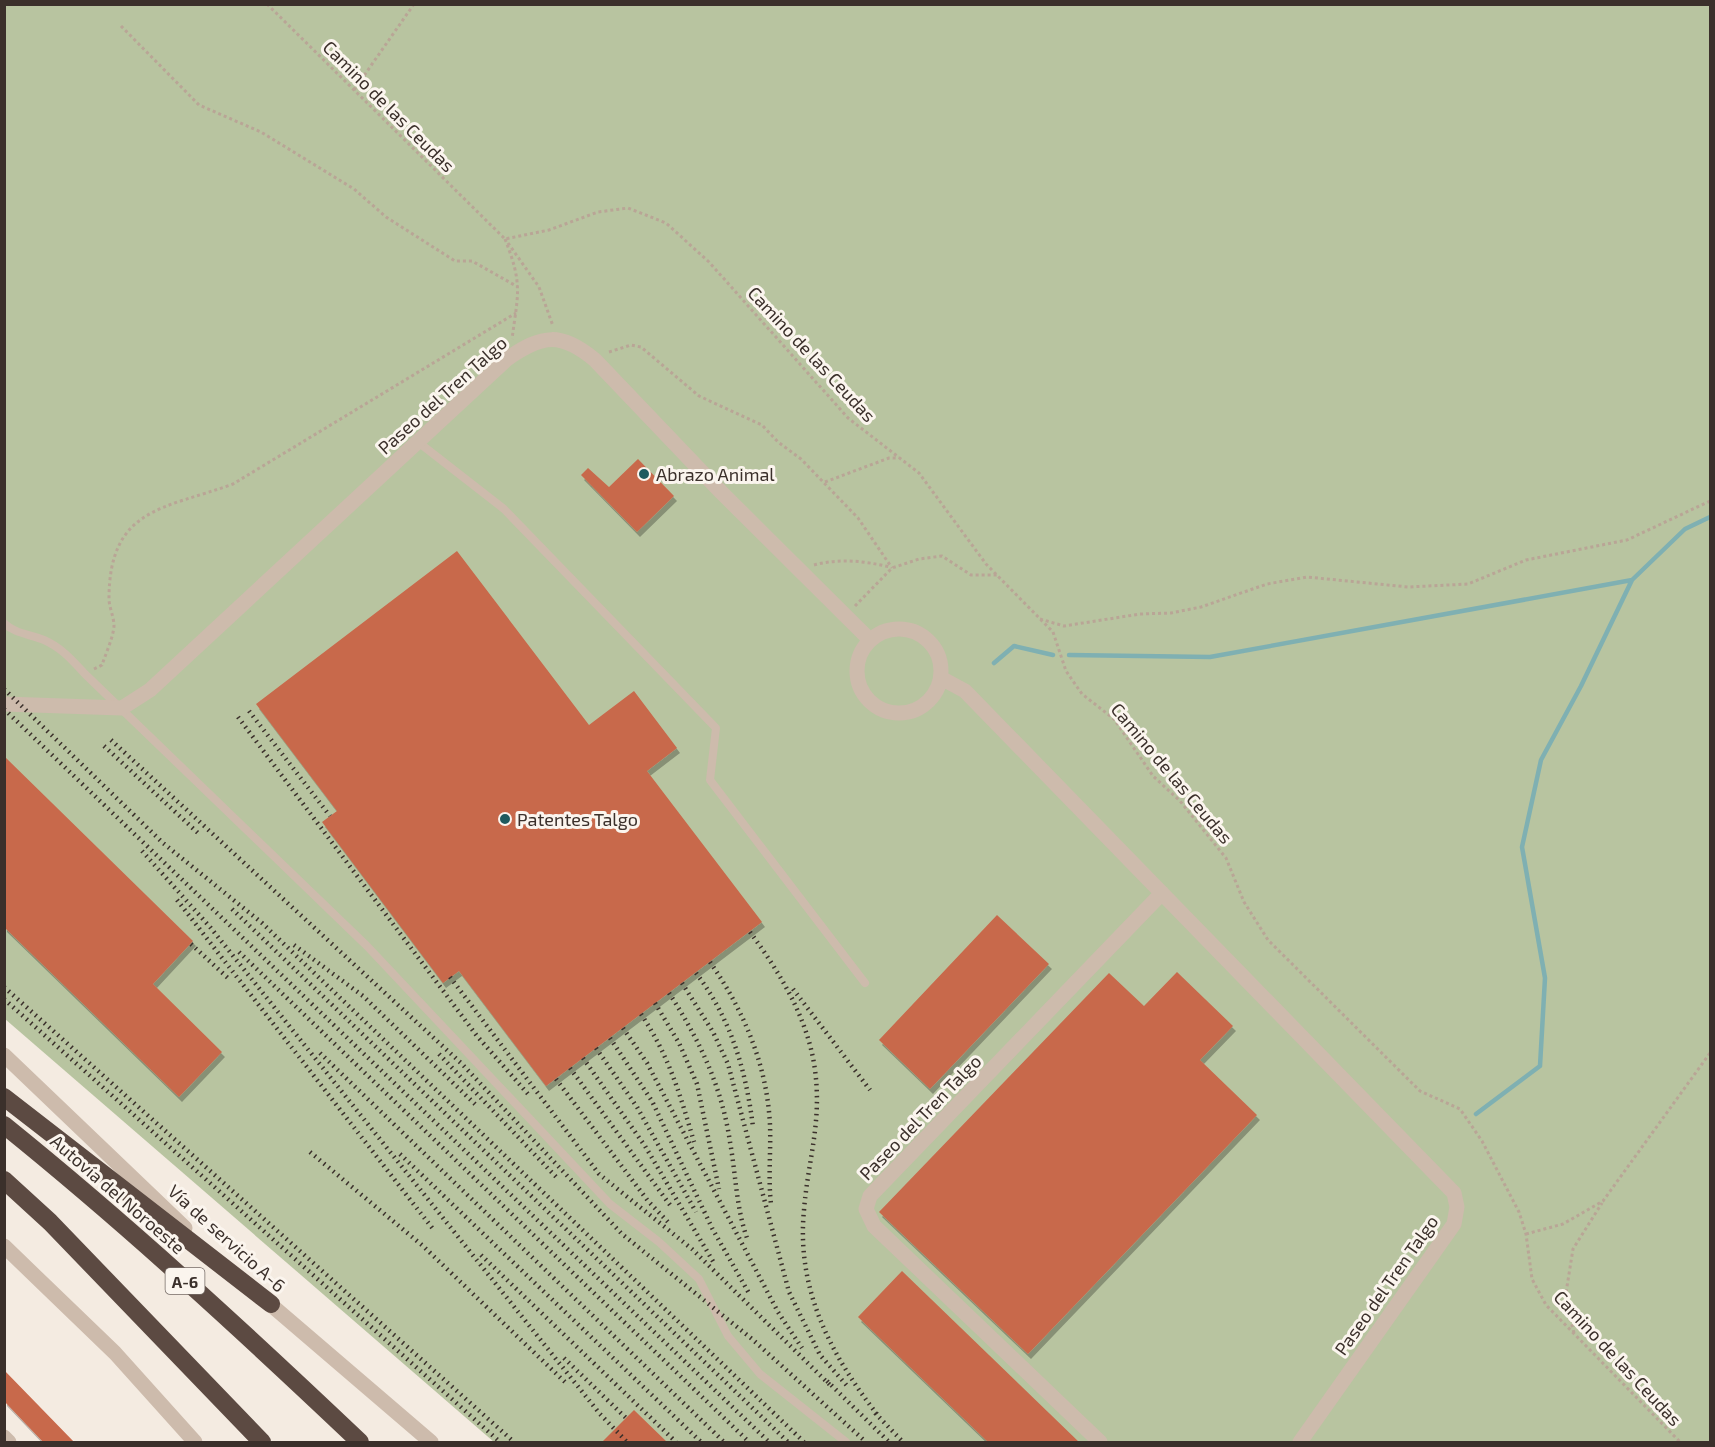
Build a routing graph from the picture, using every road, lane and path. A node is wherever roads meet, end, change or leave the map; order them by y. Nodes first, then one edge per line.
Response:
1 (267, 4) edge
2 (414, 4) edge
3 (121, 26) dead end
4 (354, 90) junction
5 (505, 239) junction
6 (518, 287) junction
7 (516, 313) junction
8 (554, 339) junction
9 (507, 359) junction
10 (595, 360) junction
11 (418, 442) junction
12 (899, 458) junction
13 (825, 482) junction
14 (1710, 501) edge
15 (892, 568) junction
16 (798, 569) junction
17 (997, 575) junction
18 (843, 614) junction
19 (1039, 618) junction
20 (4, 623) edge
21 (870, 640) junction
22 (85, 674) junction
23 (941, 678) junction
24 (4, 704) edge
25 (122, 708) junction
26 (1162, 892) junction
27 (865, 983) dead end
28 (1710, 1053) edge
29 (5, 1055) edge
30 (4, 1097) edge
31 (4, 1125) edge
32 (4, 1180) edge
33 (1603, 1201) junction
34 (1526, 1234) junction
35 (4, 1246) edge
36 (271, 1304) junction
37 (1574, 1335) junction
38 (4, 1437) edge
39 (9, 1443) edge
40 (195, 1443) edge
41 (262, 1443) edge
42 (360, 1443) edge
43 (431, 1443) edge
44 (846, 1443) edge
45 (1100, 1443) edge
46 (1300, 1443) edge
47 (1680, 1443) edge

1 - 4 path, Camino de las Ceudas
2 - 4 path
3 - 6 path
4 - 5 path, Camino de las Ceudas
5 - 6 path
5 - 8 path
5 - 12 path, Camino de las Ceudas
6 - 7 path
7 - 9 path
7 - 22 path
8 - 9 street, Paseo del Tren Talgo
8 - 10 street
9 - 11 street, Paseo del Tren Talgo
10 - 13 path
10 - 16 street
11 - 25 street, Paseo del Tren Talgo
11 - 27 lane
12 - 13 path
12 - 17 path, Camino de las Ceudas
13 - 15 path
14 - 19 path
15 - 16 path
15 - 17 path
15 - 18 path
16 - 18 street
17 - 19 path, Camino de las Ceudas
18 - 21 street
19 - 34 path, Camino de las Ceudas
20 - 22 lane
21 - 23 street
21 - 23 street
22 - 25 lane
23 - 26 street, Paseo del Tren Talgo
24 - 25 street
25 - 44 lane
26 - 45 street, Paseo del Tren Talgo
26 - 46 street, Paseo del Tren Talgo
28 - 33 path
29 - 36 street, Vía de servicio A-6
30 - 36 highway
31 - 42 highway, Autovía del Noroeste / A-6
32 - 41 highway
33 - 34 path
33 - 37 path
34 - 37 path, Camino de las Ceudas
35 - 40 street
36 - 43 street, Vía de servicio A-6
37 - 47 path, Camino de las Ceudas
38 - 39 street

